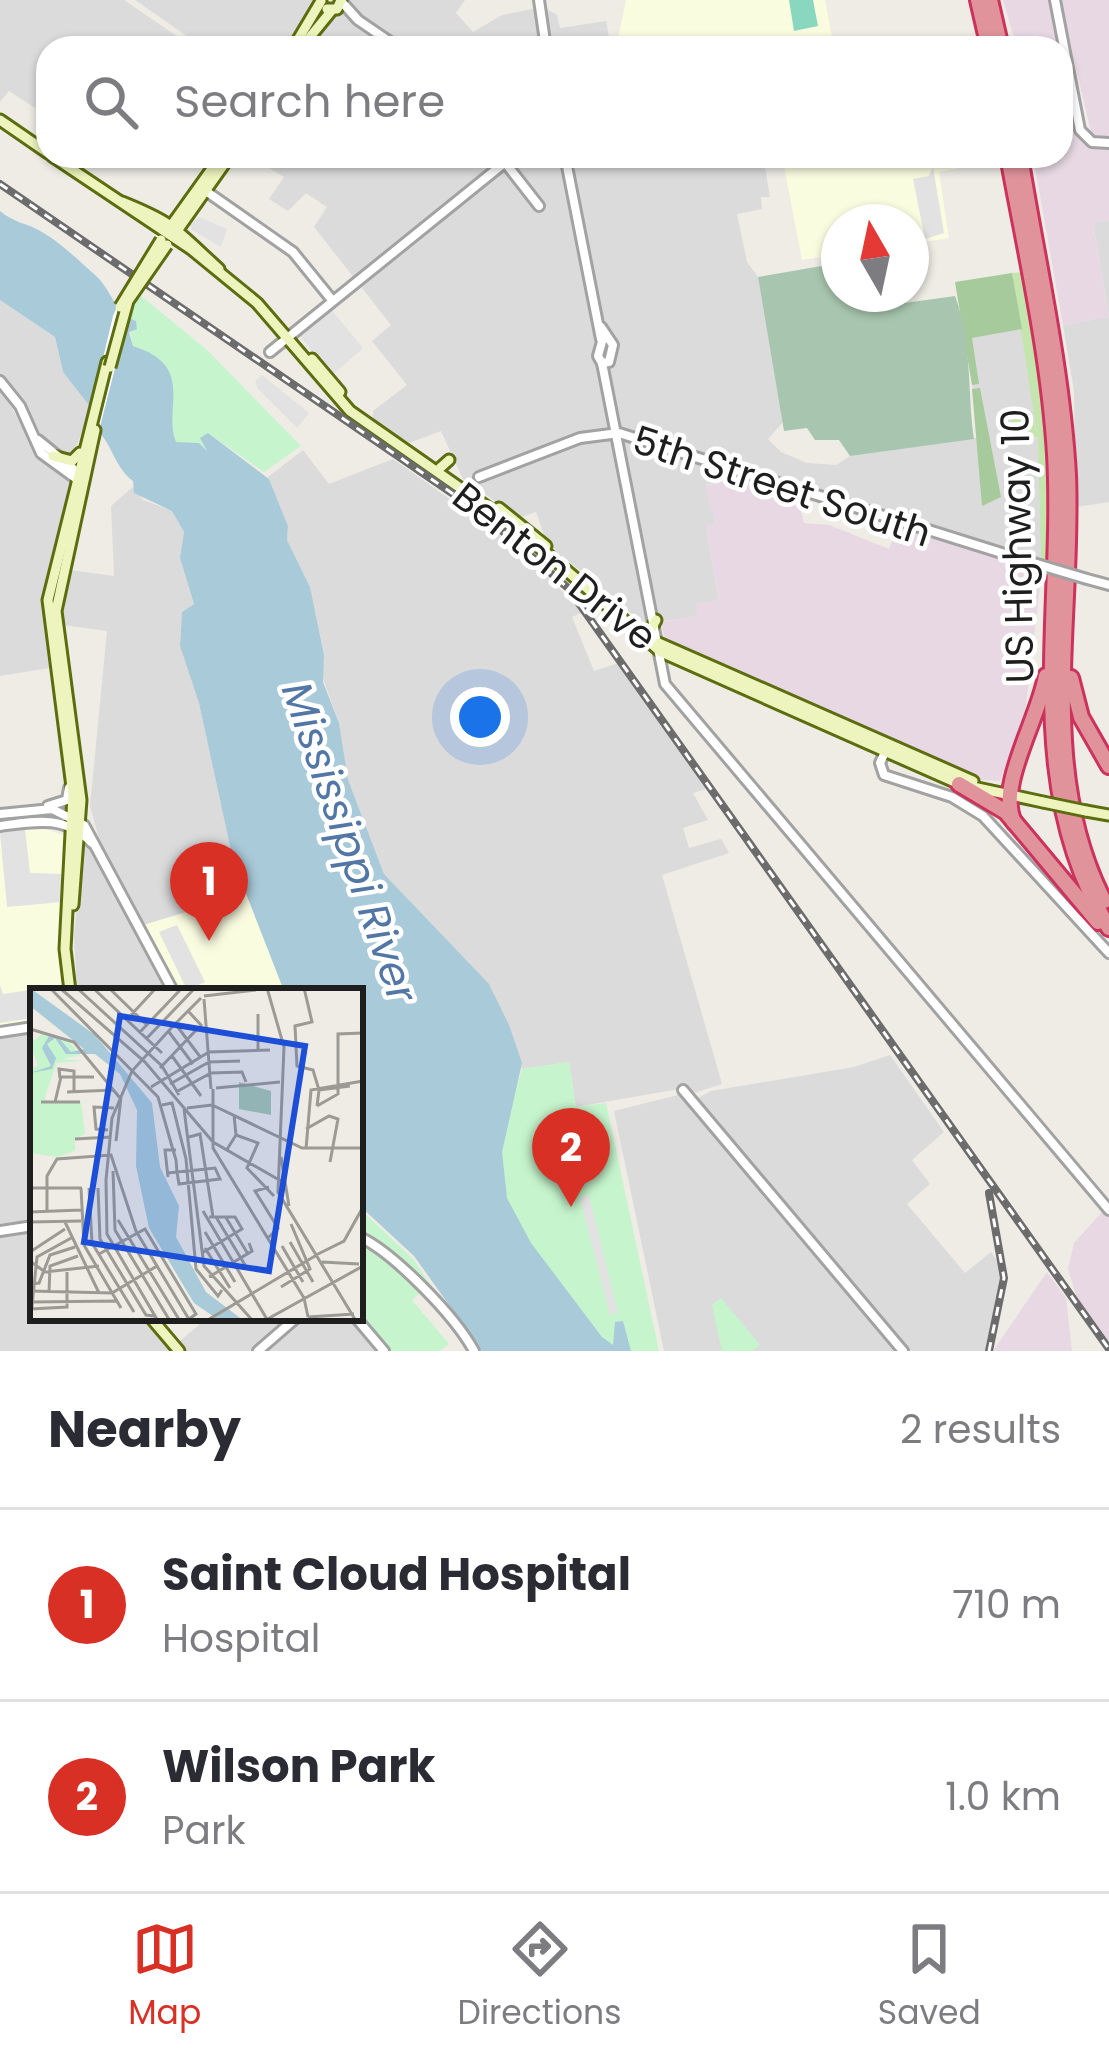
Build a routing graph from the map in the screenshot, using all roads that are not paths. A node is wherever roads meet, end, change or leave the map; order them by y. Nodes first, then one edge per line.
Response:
1 (539, 0) edge
2 (979, 0) edge
3 (990, 0) edge
4 (1055, 0) edge
5 (321, 1) edge
6 (337, 5) edge
7 (303, 36) edge
8 (308, 36) edge
9 (381, 36) edge
10 (544, 36) edge
11 (986, 36) edge
12 (998, 36) edge
13 (1062, 36) edge
14 (1073, 90) edge
15 (0, 120) edge
16 (1109, 143) edge
17 (36, 145) edge
18 (69, 168) edge
19 (216, 168) edge
20 (494, 168) edge
21 (513, 168) edge
22 (567, 168) edge
23 (1010, 168) edge
24 (1021, 168) edge
25 (202, 188) junction
26 (539, 206) dead end
27 (170, 235) junction
28 (332, 300) junction
29 (290, 337) junction
30 (270, 352) dead end
31 (0, 381) edge
32 (619, 433) junction
33 (36, 438) junction
34 (88, 440) junction
35 (53, 456) junction
36 (478, 477) dead end
37 (81, 478) junction
38 (1109, 584) edge
39 (1062, 591) junction
40 (656, 620) junction
41 (641, 630) junction
42 (661, 648) junction
43 (682, 663) junction
44 (660, 668) junction
45 (886, 748) junction
46 (68, 762) junction
47 (1109, 766) edge
48 (958, 784) junction
49 (1006, 793) junction
50 (40, 808) junction
51 (0, 814) edge
52 (1109, 815) edge
53 (1014, 822) junction
54 (76, 824) junction
55 (0, 826) edge
56 (1109, 910) edge
57 (1109, 931) edge
58 (1109, 953) edge
59 (72, 988) edge
60 (171, 988) edge
61 (30, 1027) edge
62 (0, 1032) edge
63 (683, 1090) dead end
64 (1109, 1210) edge
65 (30, 1226) edge
66 (0, 1231) edge
67 (363, 1239) edge
68 (154, 1321) edge
69 (293, 1321) edge
70 (359, 1321) edge
71 (179, 1351) edge
72 (258, 1351) edge
73 (384, 1351) edge
74 (474, 1351) edge
75 (903, 1351) edge

1 - 10 street
2 - 11 highway
3 - 12 highway
4 - 13 street
5 - 6 main road
5 - 7 main road
6 - 8 main road
6 - 9 street
14 - 16 street
15 - 17 main road, Benton Drive
18 - 27 main road, Benton Drive
19 - 25 main road
20 - 28 street
21 - 26 street
22 - 32 street
23 - 39 highway, US Highway 10
24 - 39 highway
25 - 27 main road
25 - 28 street
27 - 29 main road, Benton Drive
27 - 34 main road, bridge
28 - 29 street
29 - 30 street
29 - 41 main road, Benton Drive
29 - 42 main road, Benton Drive
31 - 33 street
32 - 36 street, 5th Street South
32 - 38 street, 5th Street South, bridge
32 - 40 street
33 - 35 street
33 - 37 street
34 - 35 main road
34 - 37 main road
35 - 37 street
37 - 46 main road
37 - 54 main road
39 - 47 highway
39 - 49 highway
39 - 56 highway
39 - 57 highway, US Highway 10
40 - 41 main road
40 - 42 street
41 - 42 main road, Benton Drive
42 - 43 main road, Benton Drive
42 - 44 street
42 - 45 main road, Benton Drive
43 - 44 main road
43 - 45 main road, Benton Drive
44 - 64 street
45 - 48 main road, Benton Drive
45 - 49 main road, Benton Drive
45 - 58 street
46 - 50 street
46 - 54 main road
48 - 49 main road, Benton Drive
48 - 53 highway
49 - 52 main road, Benton Drive, bridge
49 - 53 highway
50 - 51 street
50 - 54 street
53 - 57 highway
54 - 55 street
54 - 59 main road
54 - 60 street
61 - 62 street
63 - 75 street
65 - 66 street
67 - 74 street
68 - 71 main road
69 - 72 street
70 - 73 street

